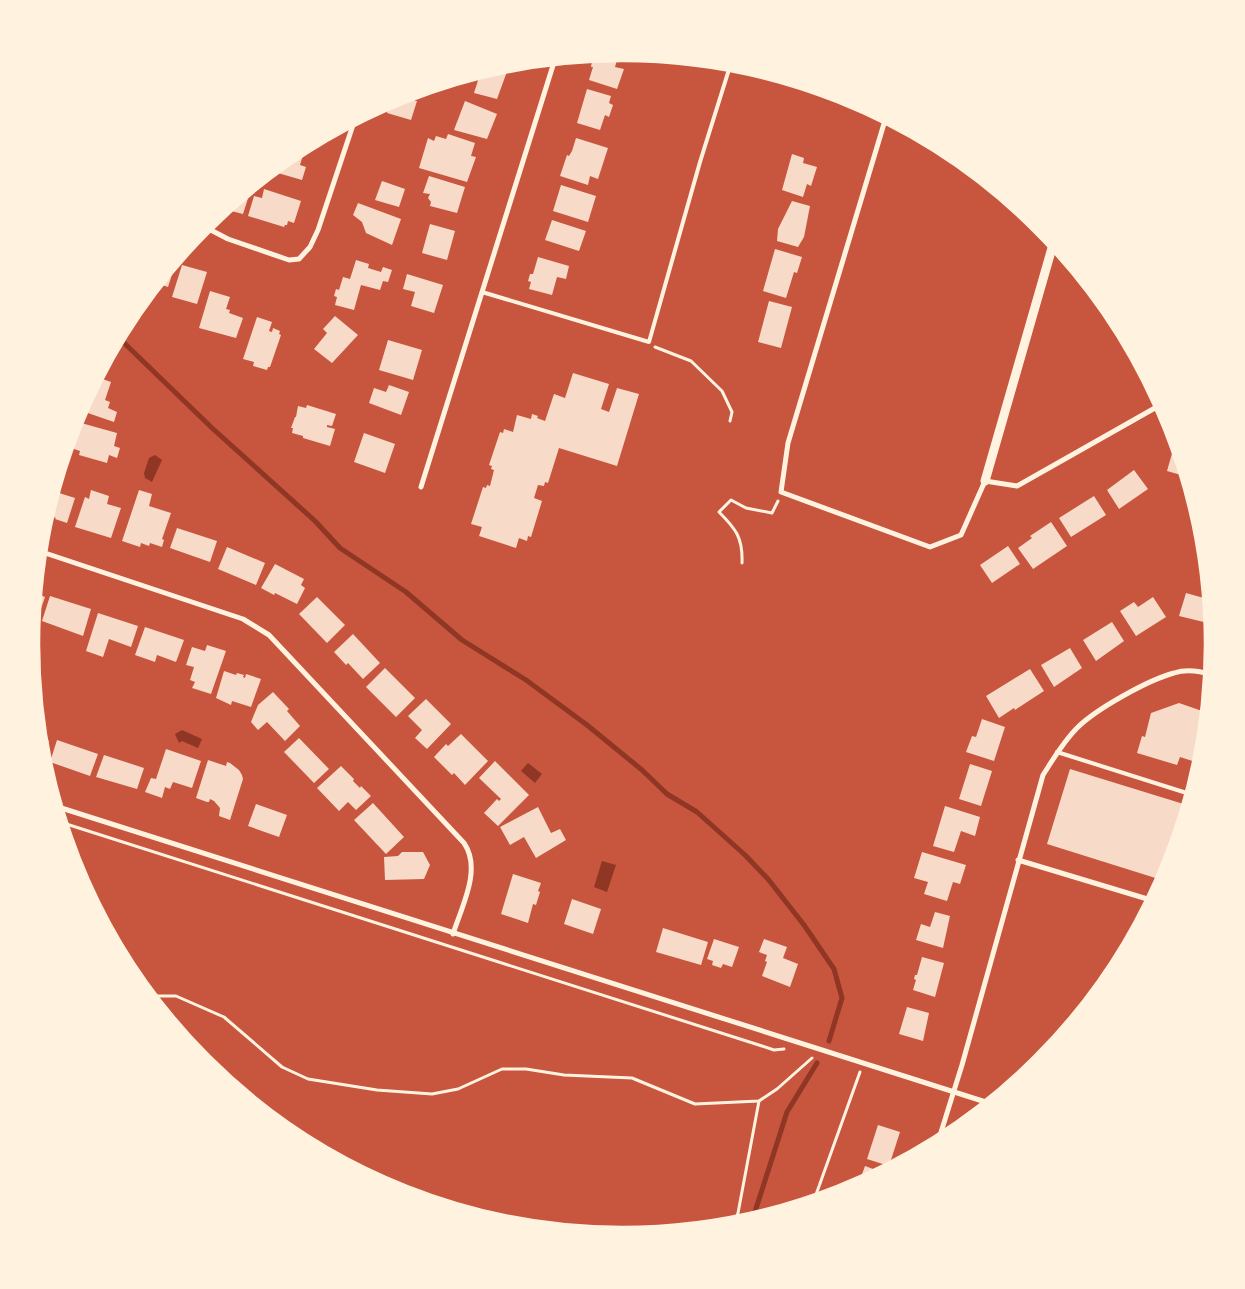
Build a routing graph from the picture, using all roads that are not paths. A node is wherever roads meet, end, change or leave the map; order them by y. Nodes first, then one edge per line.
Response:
1 (553, 65) edge
2 (729, 71) edge
3 (884, 123) edge
4 (352, 127) edge
5 (212, 230) edge
6 (1051, 250) edge
7 (482, 292) junction
8 (1156, 407) edge
9 (985, 481) junction
10 (421, 487) dead end
11 (46, 553) edge
12 (1205, 673) edge
13 (1058, 752) junction
14 (1187, 793) edge
15 (63, 809) edge
16 (1018, 860) junction
17 (1148, 899) edge
18 (453, 934) junction
19 (953, 1092) junction
20 (985, 1102) edge
21 (940, 1134) edge

1 - 7 street
2 - 7 lane
3 - 9 street
4 - 5 street
6 - 9 street
7 - 10 street
8 - 9 street
11 - 18 street
12 - 13 street
13 - 14 lane
13 - 16 street
15 - 18 street
16 - 17 street
16 - 19 street
18 - 19 street
19 - 20 street
19 - 21 street

